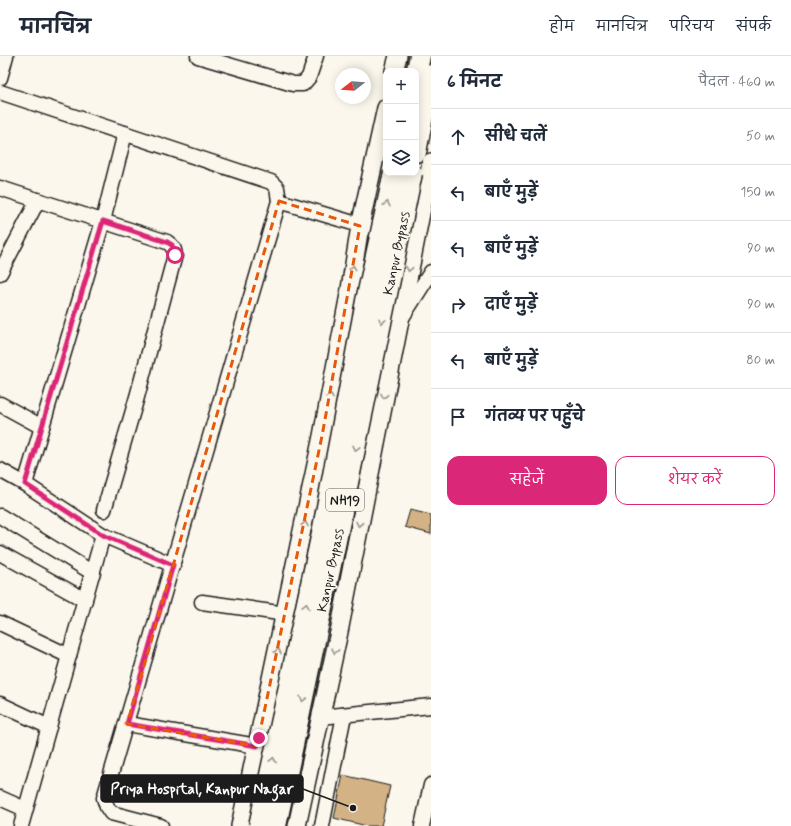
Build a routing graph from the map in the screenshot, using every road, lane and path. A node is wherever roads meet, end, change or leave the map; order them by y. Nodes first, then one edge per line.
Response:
1 (6, 56) edge
2 (198, 56) edge
3 (316, 56) edge
4 (398, 56) edge
5 (420, 56) edge
6 (395, 68) edge
7 (417, 68) edge
8 (431, 75) edge
9 (0, 78) edge
10 (0, 92) edge
11 (383, 122) edge
12 (125, 133) junction
13 (418, 140) edge
14 (431, 162) edge
15 (393, 176) edge
16 (411, 176) edge
17 (0, 188) edge
18 (38, 200) junction
19 (279, 201) junction
20 (103, 221) junction
21 (360, 226) junction
22 (415, 242) junction
23 (431, 272) edge
24 (0, 273) edge
25 (399, 321) junction
26 (0, 404) edge
27 (42, 427) junction
28 (0, 470) edge
29 (25, 484) junction
30 (104, 510) dead end
31 (0, 516) edge
32 (103, 535) junction
33 (0, 553) edge
34 (173, 565) junction
35 (93, 573) junction
36 (86, 600) junction
37 (202, 602) dead end
38 (286, 614) junction
39 (0, 623) edge
40 (69, 656) junction
41 (0, 704) edge
42 (431, 706) edge
43 (344, 715) junction
44 (320, 717) junction
45 (127, 724) junction
46 (49, 727) junction
47 (257, 746) junction
48 (431, 789) edge
49 (0, 798) edge
50 (25, 809) junction
51 (134, 823) edge
52 (21, 826) edge
53 (161, 826) edge
54 (240, 826) edge
55 (259, 826) edge
56 (276, 826) edge
57 (297, 826) edge
58 (322, 826) edge
59 (422, 826) edge

1 - 9 street
2 - 3 street
4 - 6 main road
5 - 7 highway
8 - 13 highway
10 - 12 street
11 - 21 main road
12 - 19 street
12 - 20 street
14 - 22 main road
55 -> 15 highway, Kanpur Bypass / NH19, bridge
16 -> 56 highway, Kanpur Bypass / NH19, bridge
17 - 18 street
18 - 20 street
18 - 24 street
19 - 21 street
19 - 34 street
20 - 27 street
20 - 30 street
21 - 22 street
38 -> 21 main road
22 -> 25 main road
23 - 25 street
25 -> 44 main road
26 - 27 street
27 - 29 street
28 - 29 street
29 - 32 street
31 - 35 street
32 - 34 street
32 - 35 street
33 - 36 street
34 - 45 street
35 - 36 street
36 - 40 street
37 - 38 street
47 -> 38 main road
39 - 40 street
40 - 46 street
41 - 46 street
42 - 43 street
43 - 44 street
43 - 58 street
44 - 57 main road
45 - 47 street
45 - 51 street
46 - 50 street
47 - 54 main road
48 - 59 street
49 - 50 street
50 - 52 street
51 - 53 street

